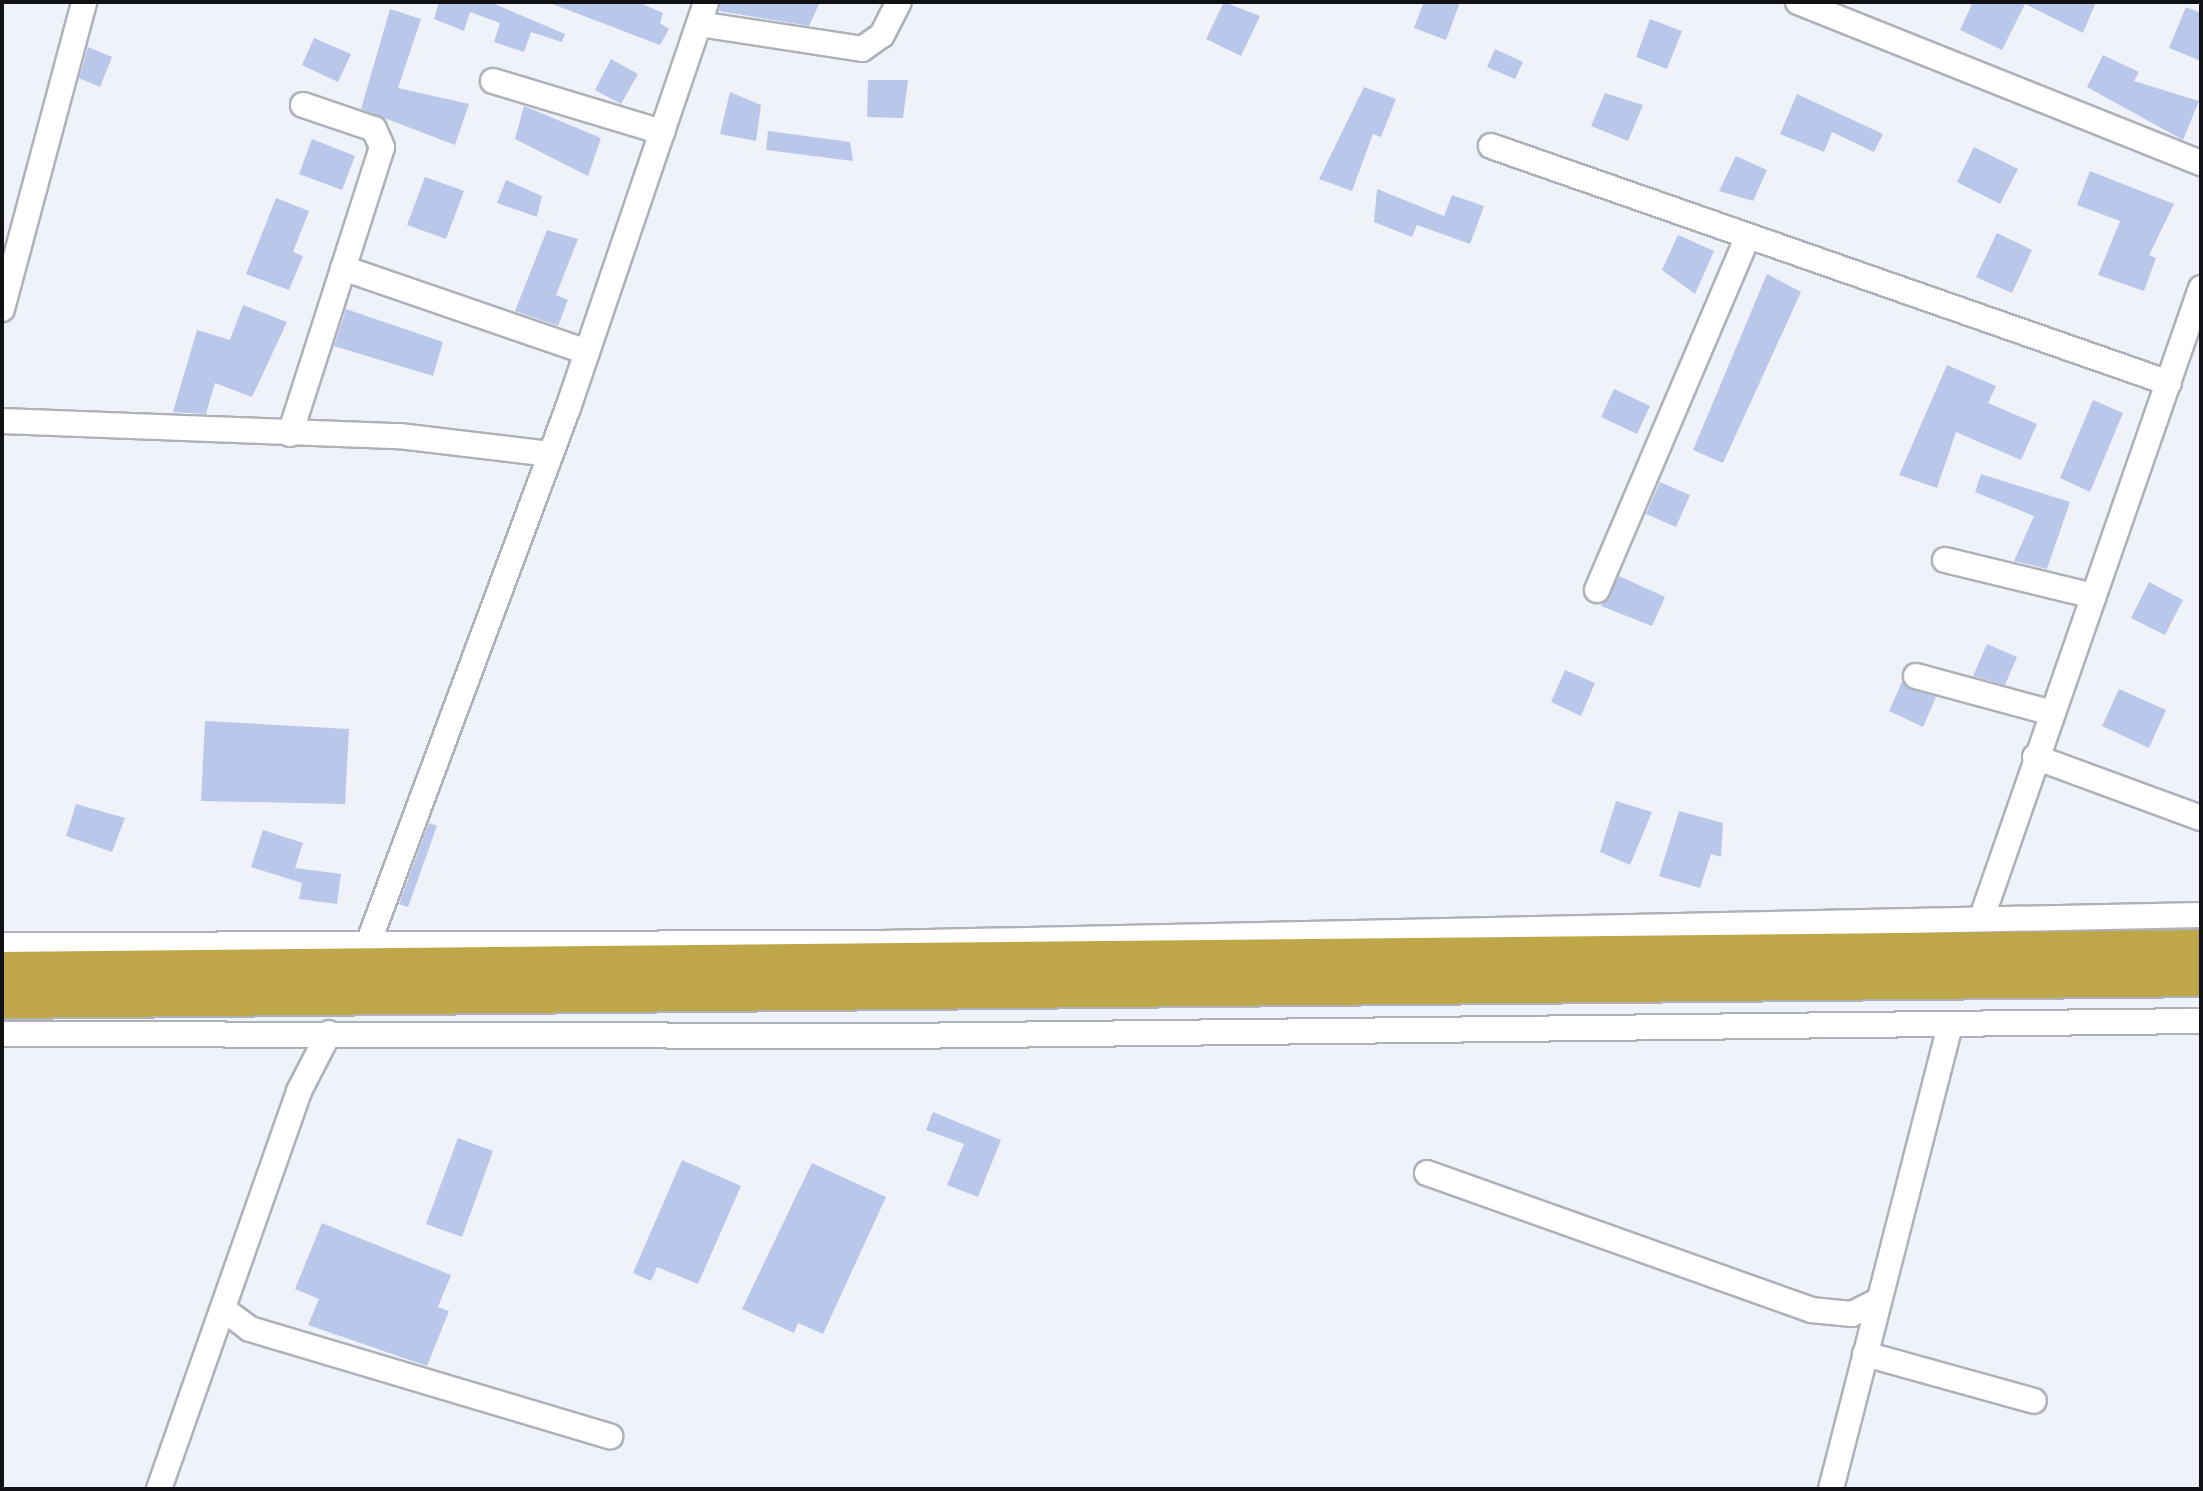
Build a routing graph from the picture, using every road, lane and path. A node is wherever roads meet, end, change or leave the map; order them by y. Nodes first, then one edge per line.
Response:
1 (84, 2) edge
2 (899, 2) edge
3 (1798, 2) edge
4 (702, 13) edge
5 (493, 81) dead end
6 (303, 105) dead end
7 (662, 132) junction
8 (1491, 146) dead end
9 (2201, 163) edge
10 (1746, 241) junction
11 (343, 268) junction
12 (2201, 288) edge
13 (2, 309) edge
14 (587, 352) junction
15 (2169, 383) junction
16 (2, 421) edge
17 (290, 434) junction
18 (550, 454) junction
19 (1945, 560) dead end
20 (1597, 590) dead end
21 (2094, 596) junction
22 (1916, 676) dead end
23 (2052, 713) junction
24 (2035, 757) junction
25 (2201, 818) edge
26 (2201, 915) edge
27 (1982, 917) junction
28 (369, 941) junction
29 (2, 945) edge
30 (2201, 947) edge
31 (2, 969) edge
32 (2201, 979) edge
33 (2, 1001) edge
34 (2201, 1021) edge
35 (1950, 1025) junction
36 (329, 1033) junction
37 (2, 1034) edge
38 (1427, 1173) dead end
39 (1879, 1300) junction
40 (226, 1311) junction
41 (1875, 1356) junction
42 (2034, 1401) dead end
43 (610, 1436) dead end
44 (159, 1489) edge
45 (1831, 1489) edge

1 - 13 street
2 - 4 street
3 - 9 street
4 - 7 street
5 - 7 street
6 - 11 street
7 - 14 street
8 - 10 street
10 - 15 street
10 - 20 street
11 - 14 street
11 - 17 street
12 - 15 street
14 - 18 street
15 - 21 street
16 - 17 street
17 - 18 street
18 - 28 street
19 - 21 street
21 - 23 street
22 - 23 street
23 - 24 street
24 - 25 street
24 - 27 street
26 - 27 street
27 - 28 street
28 - 29 street
30 - 31 highway
32 - 33 highway
34 - 35 street
35 - 36 street
35 - 39 street
36 - 37 street
36 - 40 street
38 - 39 street
39 - 41 street
40 - 43 street
40 - 44 street
41 - 42 street
41 - 45 street

